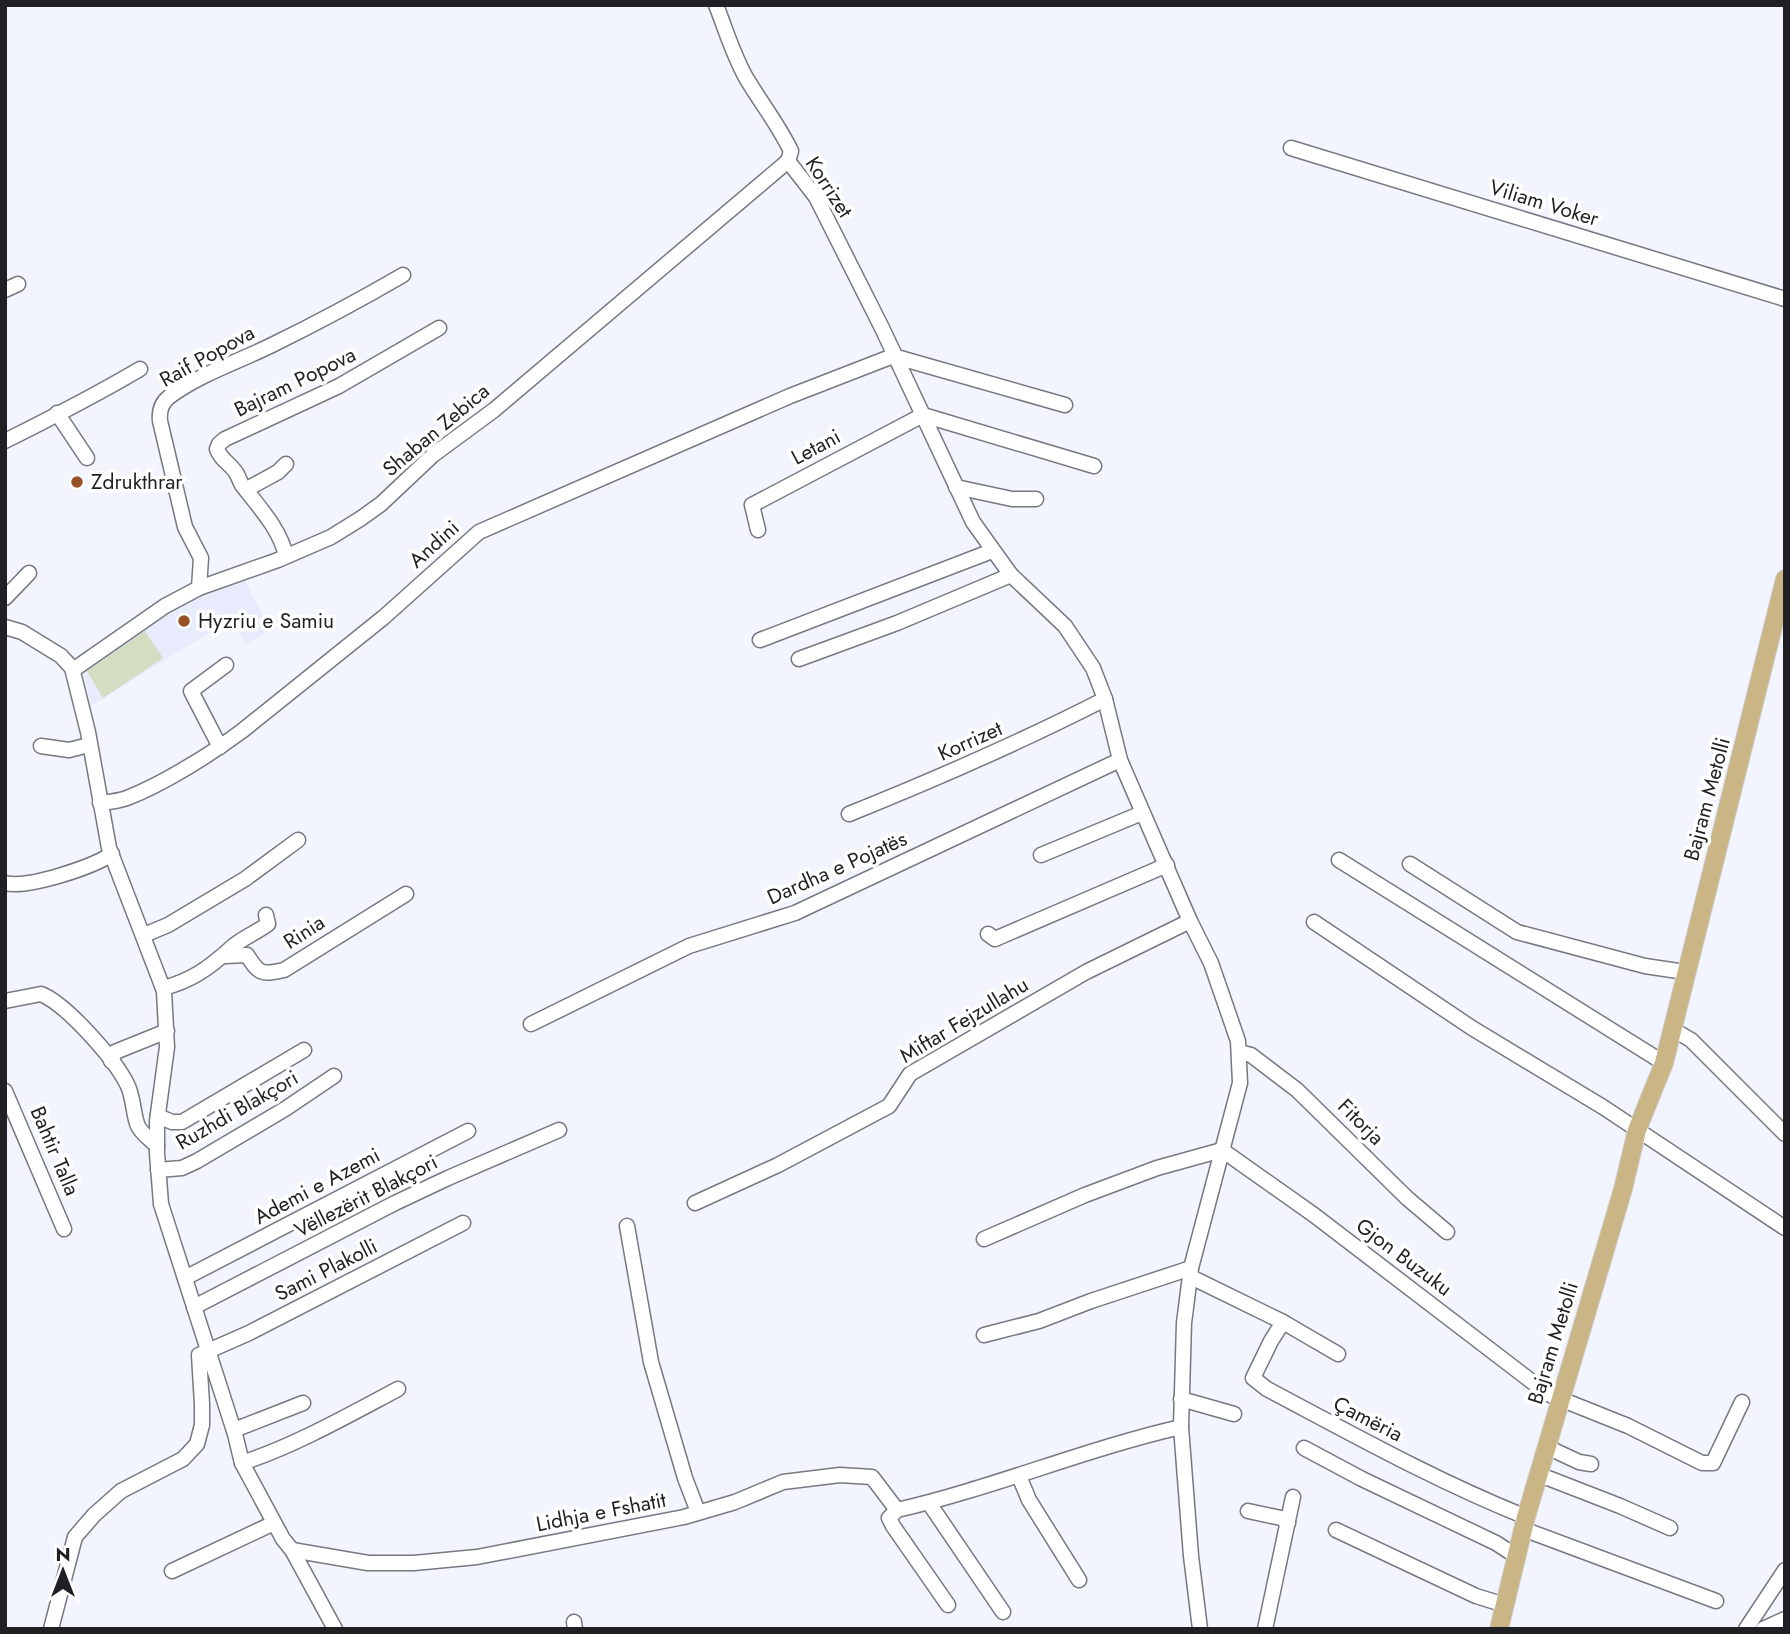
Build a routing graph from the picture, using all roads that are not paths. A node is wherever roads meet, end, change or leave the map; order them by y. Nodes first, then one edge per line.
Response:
1 (716, 5) edge
2 (1291, 148) dead end
3 (788, 161) junction
4 (403, 275) dead end
5 (1785, 299) edge
6 (439, 328) dead end
7 (893, 355) junction
8 (140, 369) dead end
9 (1065, 405) dead end
10 (57, 413) junction
11 (923, 415) junction
12 (5, 441) edge
13 (87, 458) dead end
14 (286, 464) dead end
15 (1094, 466) dead end
16 (956, 487) junction
17 (247, 489) junction
18 (1036, 499) dead end
19 (758, 530) dead end
20 (992, 551) junction
21 (286, 556) junction
22 (29, 573) dead end
23 (1010, 575) junction
24 (1785, 579) edge
25 (199, 588) junction
26 (5, 598) edge
27 (5, 627) edge
28 (1779, 628) edge
29 (760, 640) dead end
30 (800, 659) dead end
31 (226, 665) dead end
32 (73, 670) junction
33 (1105, 699) junction
34 (89, 745) junction
35 (41, 746) dead end
36 (220, 747) junction
37 (1120, 760) junction
38 (100, 803) junction
39 (1142, 813) junction
40 (849, 814) dead end
41 (298, 840) dead end
42 (112, 854) junction
43 (1041, 855) dead end
44 (1339, 860) dead end
45 (1410, 864) dead end
46 (1167, 865) junction
47 (5, 883) edge
48 (406, 894) dead end
49 (265, 915) dead end
50 (1190, 920) junction
51 (1314, 922) dead end
52 (988, 934) dead end
53 (144, 935) junction
54 (225, 956) junction
55 (1685, 972) junction
56 (163, 988) junction
57 (5, 1001) edge
58 (531, 1024) dead end
59 (1672, 1029) junction
60 (167, 1031) junction
61 (304, 1050) dead end
62 (1239, 1052) junction
63 (111, 1061) junction
64 (1664, 1063) junction
65 (334, 1076) dead end
66 (5, 1091) edge
67 (158, 1116) junction
68 (559, 1130) dead end
69 (1637, 1130) junction
70 (468, 1131) dead end
71 (1785, 1133) edge
72 (157, 1146) junction
73 (1222, 1150) junction
74 (158, 1170) junction
75 (695, 1203) dead end
76 (463, 1223) dead end
77 (627, 1226) dead end
78 (1785, 1228) edge
79 (64, 1229) dead end
80 (1447, 1232) dead end
81 (984, 1239) dead end
82 (1191, 1273) junction
83 (185, 1278) junction
84 (194, 1307) junction
85 (1283, 1322) junction
86 (984, 1335) dead end
87 (208, 1351) junction
88 (1338, 1354) dead end
89 (398, 1389) dead end
90 (1560, 1398) junction
91 (1181, 1399) junction
92 (1742, 1402) dead end
93 (303, 1403) dead end
94 (1234, 1414) dead end
95 (1181, 1427) junction
96 (234, 1430) junction
97 (1547, 1447) junction
98 (1304, 1448) dead end
99 (242, 1463) junction
100 (1591, 1464) dead end
101 (1019, 1476) junction
102 (1537, 1478) junction
103 (1293, 1497) dead end
104 (929, 1503) junction
105 (897, 1510) junction
106 (1248, 1511) dead end
107 (698, 1512) junction
108 (274, 1523) junction
109 (1288, 1523) junction
110 (1524, 1523) junction
111 (1670, 1528) dead end
112 (1336, 1530) dead end
113 (292, 1550) junction
114 (1516, 1556) junction
115 (1785, 1570) edge
116 (172, 1571) dead end
117 (1079, 1580) dead end
118 (1716, 1601) dead end
119 (948, 1605) dead end
120 (1505, 1605) junction
121 (1003, 1612) dead end
122 (1785, 1619) edge
123 (51, 1629) edge
124 (335, 1629) edge
125 (1200, 1629) edge
126 (1265, 1629) edge
127 (1499, 1629) edge
128 (1746, 1629) edge
129 (1763, 1629) edge

1 - 3 street, Korrizet
2 - 5 street, Viliam Voker
3 - 7 street, Korrizet
3 - 21 street, Shaban Zebica
4 - 25 street, Raif Popova
6 - 17 street, Bajram Popova
7 - 9 street
7 - 11 street, Korrizet
7 - 36 street, Andini
8 - 10 street
10 - 12 street
10 - 13 street
11 - 15 street
11 - 16 street, Korrizet
11 - 19 street, Letani
14 - 17 street
16 - 18 street
16 - 20 street, Korrizet
17 - 21 street, Bajram Popova
20 - 23 street, Korrizet
20 - 29 street
21 - 25 street, Shaban Zebica
22 - 26 street
23 - 30 street
23 - 33 street, Korrizet
24 - 28 main road, Bajram Metolli
25 - 32 street, Shaban Zebica
27 - 32 street
28 - 55 main road, Bajram Metolli
31 - 36 street
32 - 34 street
33 - 37 street, Korrizet
33 - 40 street, Korrizet
34 - 35 street
34 - 38 street
36 - 38 street, Andini
37 - 39 street
37 - 58 street, Dardha e Pojatës
38 - 42 street
39 - 43 street
39 - 46 street
41 - 53 street
42 - 47 street
42 - 53 street
44 - 64 street
45 - 55 street
46 - 50 street
46 - 52 street
48 - 54 street, Rinia
49 - 54 street, Rinia
50 - 62 street
50 - 75 street, Miftar Fejzullahu
51 - 69 street
53 - 56 street
54 - 56 street, Rinia
55 - 59 main road, Bajram Metolli
56 - 60 street
57 - 63 street
59 - 64 main road, Bajram Metolli
59 - 71 street
60 - 63 street
60 - 67 street
61 - 67 street
62 - 73 street
62 - 80 street, Fitorja
63 - 72 street
64 - 69 main road, Bajram Metolli
65 - 74 street, Ruzhdi Blakçori
66 - 79 street, Bahtir Talla
67 - 72 street
68 - 84 street, Vëllezërit Blakçori
69 - 78 street
69 - 90 main road, Bajram Metolli
70 - 83 street, Ademi e Azemi
72 - 74 street
73 - 81 street
73 - 82 street
73 - 90 street, Gjon Buzuku
74 - 83 street
76 - 87 street, Sami Plakolli
77 - 107 street
82 - 85 street
82 - 86 street
82 - 91 street
83 - 84 street
84 - 87 street
85 - 88 street
85 - 110 street, Çamëria
87 - 96 street
87 - 123 street
89 - 99 street
90 - 92 street, Gjon Buzuku
90 - 97 main road, Bajram Metolli
91 - 94 street
91 - 95 street
93 - 96 street
95 - 101 street
95 - 125 street
96 - 99 street
97 - 100 street
97 - 102 main road, Bajram Metolli
98 - 114 street
99 - 108 street
101 - 104 street
101 - 117 street
102 - 110 main road, Bajram Metolli
102 - 111 street
103 - 109 street
104 - 105 street
104 - 121 street
105 - 107 street, Lidhja e Fshatit
105 - 119 street, Lidhja e Fshatit
106 - 109 street
107 - 113 street, Lidhja e Fshatit
108 - 113 street
108 - 116 street
109 - 126 street
110 - 114 main road, Bajram Metolli
110 - 118 street
112 - 120 street
113 - 124 street
114 - 120 main road, Bajram Metolli
115 - 128 street
120 - 127 main road, Bajram Metolli
122 - 129 street

